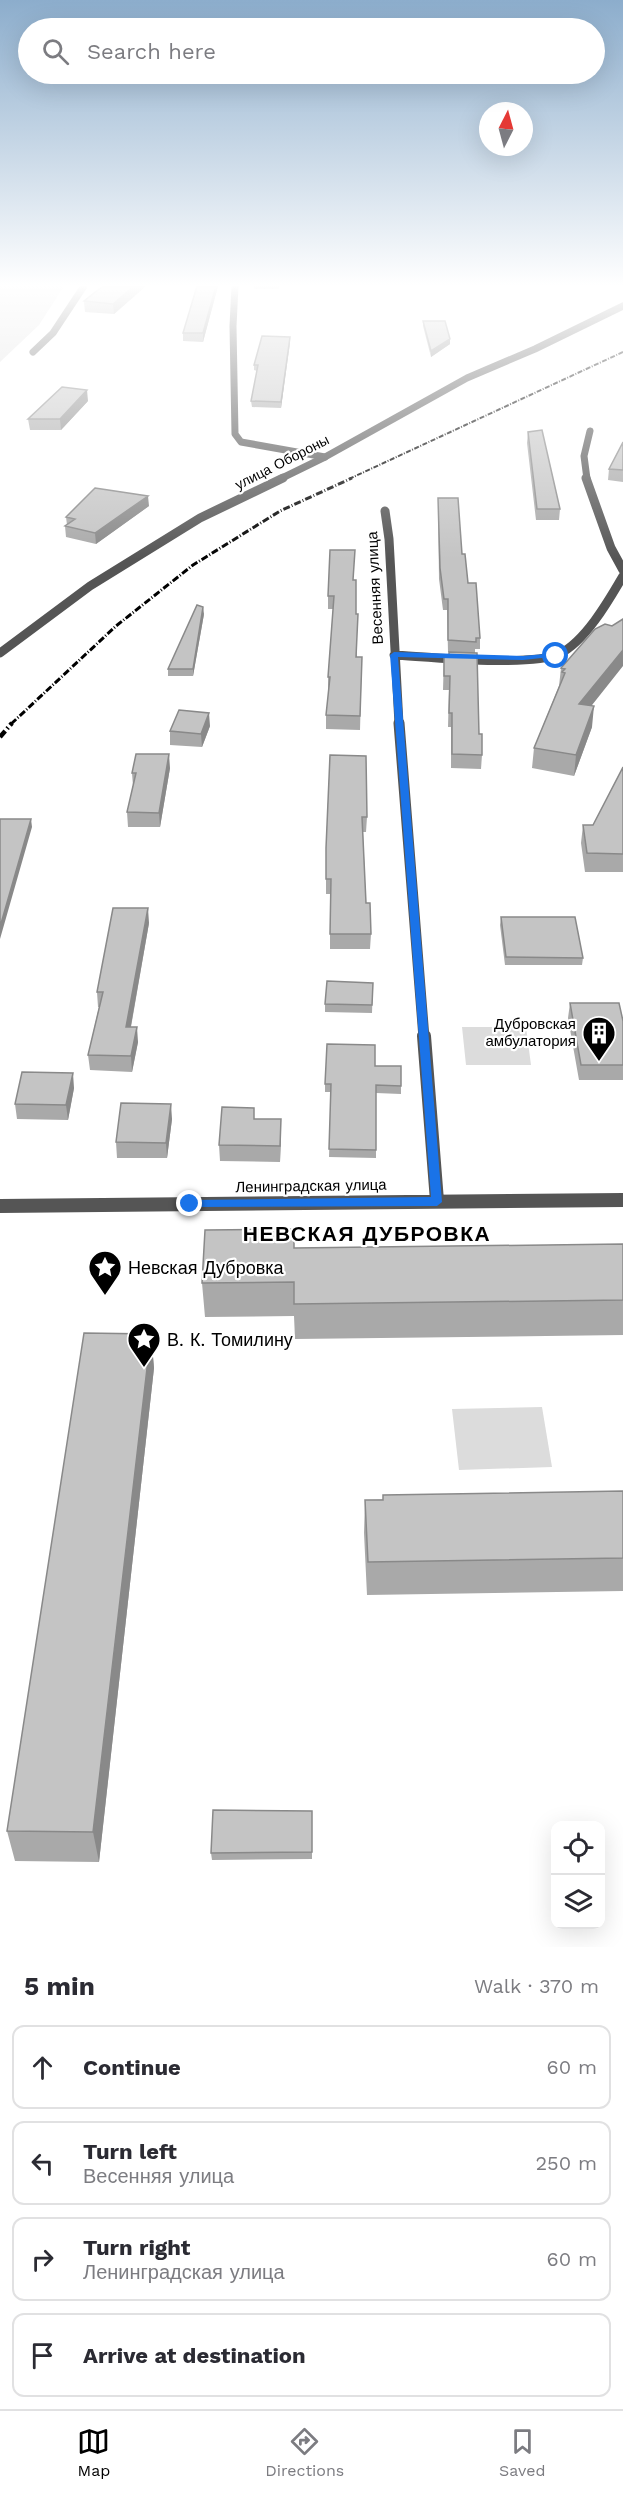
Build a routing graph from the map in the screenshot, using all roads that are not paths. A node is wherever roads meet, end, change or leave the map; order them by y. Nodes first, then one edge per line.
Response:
1 (234, 377) edge
2 (470, 377) edge
3 (590, 431) dead end
4 (325, 457) junction
5 (385, 511) dead end
6 (623, 570) edge
7 (623, 576) edge
8 (0, 653) edge
9 (394, 655) junction
10 (623, 1200) edge
11 (437, 1202) junction
12 (0, 1206) edge

1 - 4 street
2 - 4 street, улица Обороны
3 - 6 street
4 - 8 street, улица Обороны
5 - 9 street, Весенняя улица
7 - 9 street
9 - 11 street, Весенняя улица
10 - 11 street, Ленинградская улица
11 - 12 street, Ленинградская улица

